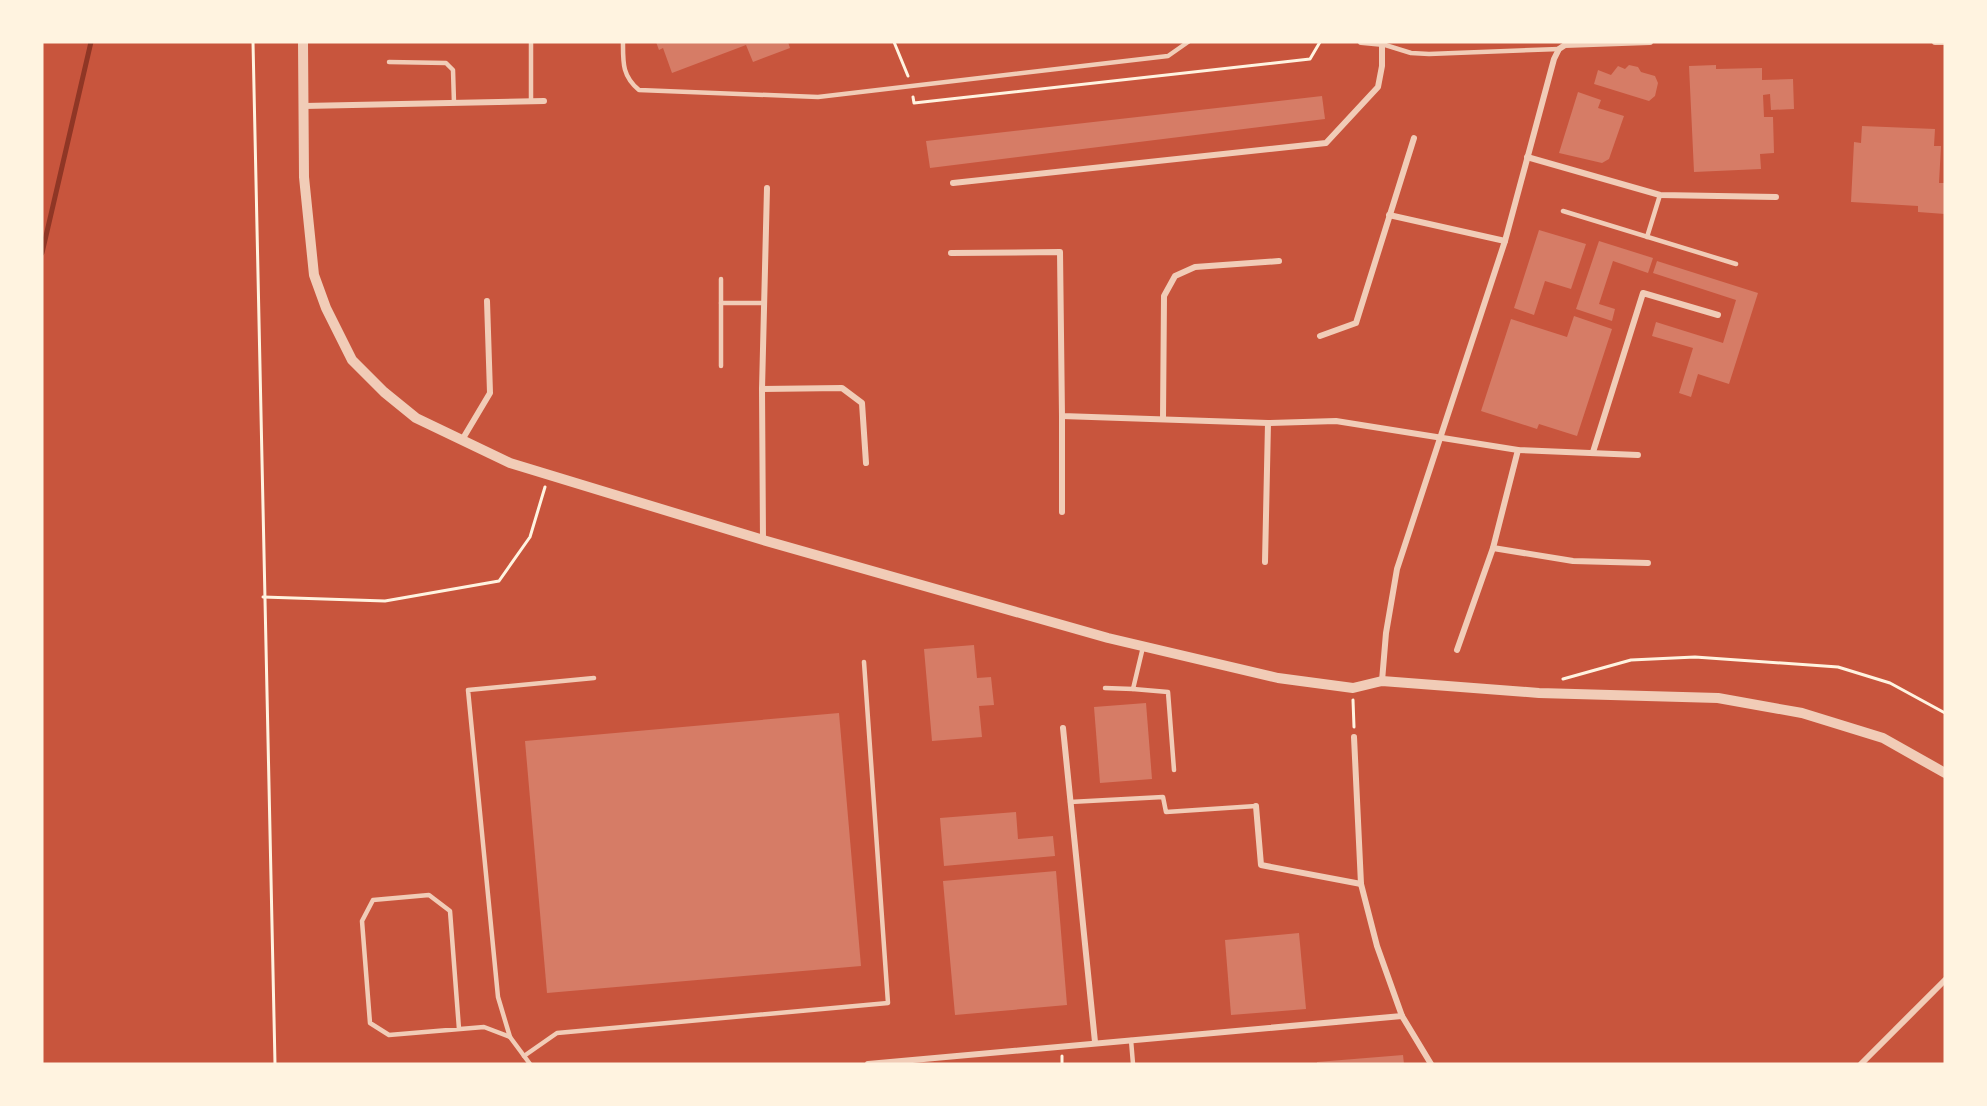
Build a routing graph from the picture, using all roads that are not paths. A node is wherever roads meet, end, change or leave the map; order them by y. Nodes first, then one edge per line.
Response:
1 (303, 42) edge
2 (531, 42) edge
3 (623, 42) edge
4 (1188, 42) edge
5 (1361, 42) edge
6 (1650, 42) edge
7 (1935, 42) edge
8 (1945, 42) edge
9 (1382, 44) junction
10 (1559, 49) junction
11 (389, 62) dead end
12 (531, 101) junction
13 (544, 101) dead end
14 (454, 103) junction
15 (304, 106) junction
16 (1414, 138) dead end
17 (1527, 157) junction
18 (952, 183) dead end
19 (767, 189) dead end
20 (1660, 195) junction
21 (1776, 197) dead end
22 (1563, 211) dead end
23 (1389, 215) junction
24 (1647, 237) junction
25 (1505, 241) junction
26 (951, 253) dead end
27 (1279, 261) dead end
28 (1736, 264) dead end
29 (721, 279) dead end
30 (487, 301) dead end
31 (721, 303) junction
32 (764, 303) junction
33 (1718, 315) dead end
34 (1320, 336) dead end
35 (721, 366) dead end
36 (762, 388) junction
37 (1062, 416) junction
38 (1163, 418) junction
39 (1268, 423) junction
40 (1441, 437) junction
41 (462, 440) junction
42 (1518, 450) junction
43 (1593, 452) junction
44 (1638, 455) dead end
45 (866, 463) dead end
46 (1062, 512) dead end
47 (763, 540) junction
48 (1493, 548) junction
49 (1265, 562) dead end
50 (1648, 563) dead end
51 (1143, 646) junction
52 (1457, 650) dead end
53 (864, 662) dead end
54 (594, 678) dead end
55 (1382, 681) junction
56 (1105, 688) dead end
57 (1133, 690) junction
58 (1063, 728) dead end
59 (1354, 737) road end
60 (1174, 770) dead end
61 (1945, 773) edge
62 (1070, 802) junction
63 (1256, 806) joint
64 (1361, 884) junction
65 (1945, 980) edge
66 (1402, 1016) junction
67 (459, 1029) junction
68 (510, 1037) junction
69 (1131, 1040) junction
70 (1095, 1042) junction
71 (524, 1056) junction
72 (530, 1064) edge
73 (868, 1064) edge
74 (1133, 1064) edge
75 (1431, 1064) edge
76 (1861, 1064) edge

1 - 15 street
2 - 12 lane
3 - 4 lane
5 - 9 street
6 - 10 street
7 - 8 street
9 - 10 lane
9 - 18 street
10 - 17 street
11 - 14 lane
12 - 13 street
12 - 14 street
14 - 15 street
15 - 41 street
16 - 23 street
17 - 20 street
17 - 25 street
19 - 32 street
20 - 21 street
20 - 24 lane
22 - 24 lane
23 - 25 street
23 - 34 street
24 - 28 lane
25 - 40 street
26 - 37 street
27 - 38 street
29 - 31 lane
30 - 41 street
31 - 32 lane
31 - 35 lane
32 - 36 street
33 - 43 street
36 - 45 street
36 - 47 street
37 - 38 street
37 - 46 street
38 - 39 street
39 - 40 street
39 - 49 street
40 - 42 street
40 - 55 street
41 - 47 street
42 - 43 street
42 - 48 street
43 - 44 street
47 - 51 street
48 - 50 street
48 - 52 street
51 - 55 street
51 - 57 lane
53 - 71 lane
54 - 68 lane
55 - 61 street
56 - 57 lane
57 - 60 lane
58 - 62 street
59 - 64 street
62 - 63 lane
62 - 70 street
63 - 64 street
64 - 66 street
65 - 76 street
66 - 69 street
66 - 75 street
67 - 67 lane
67 - 68 lane
68 - 71 lane
69 - 70 street
69 - 74 lane
70 - 73 street
71 - 72 lane

